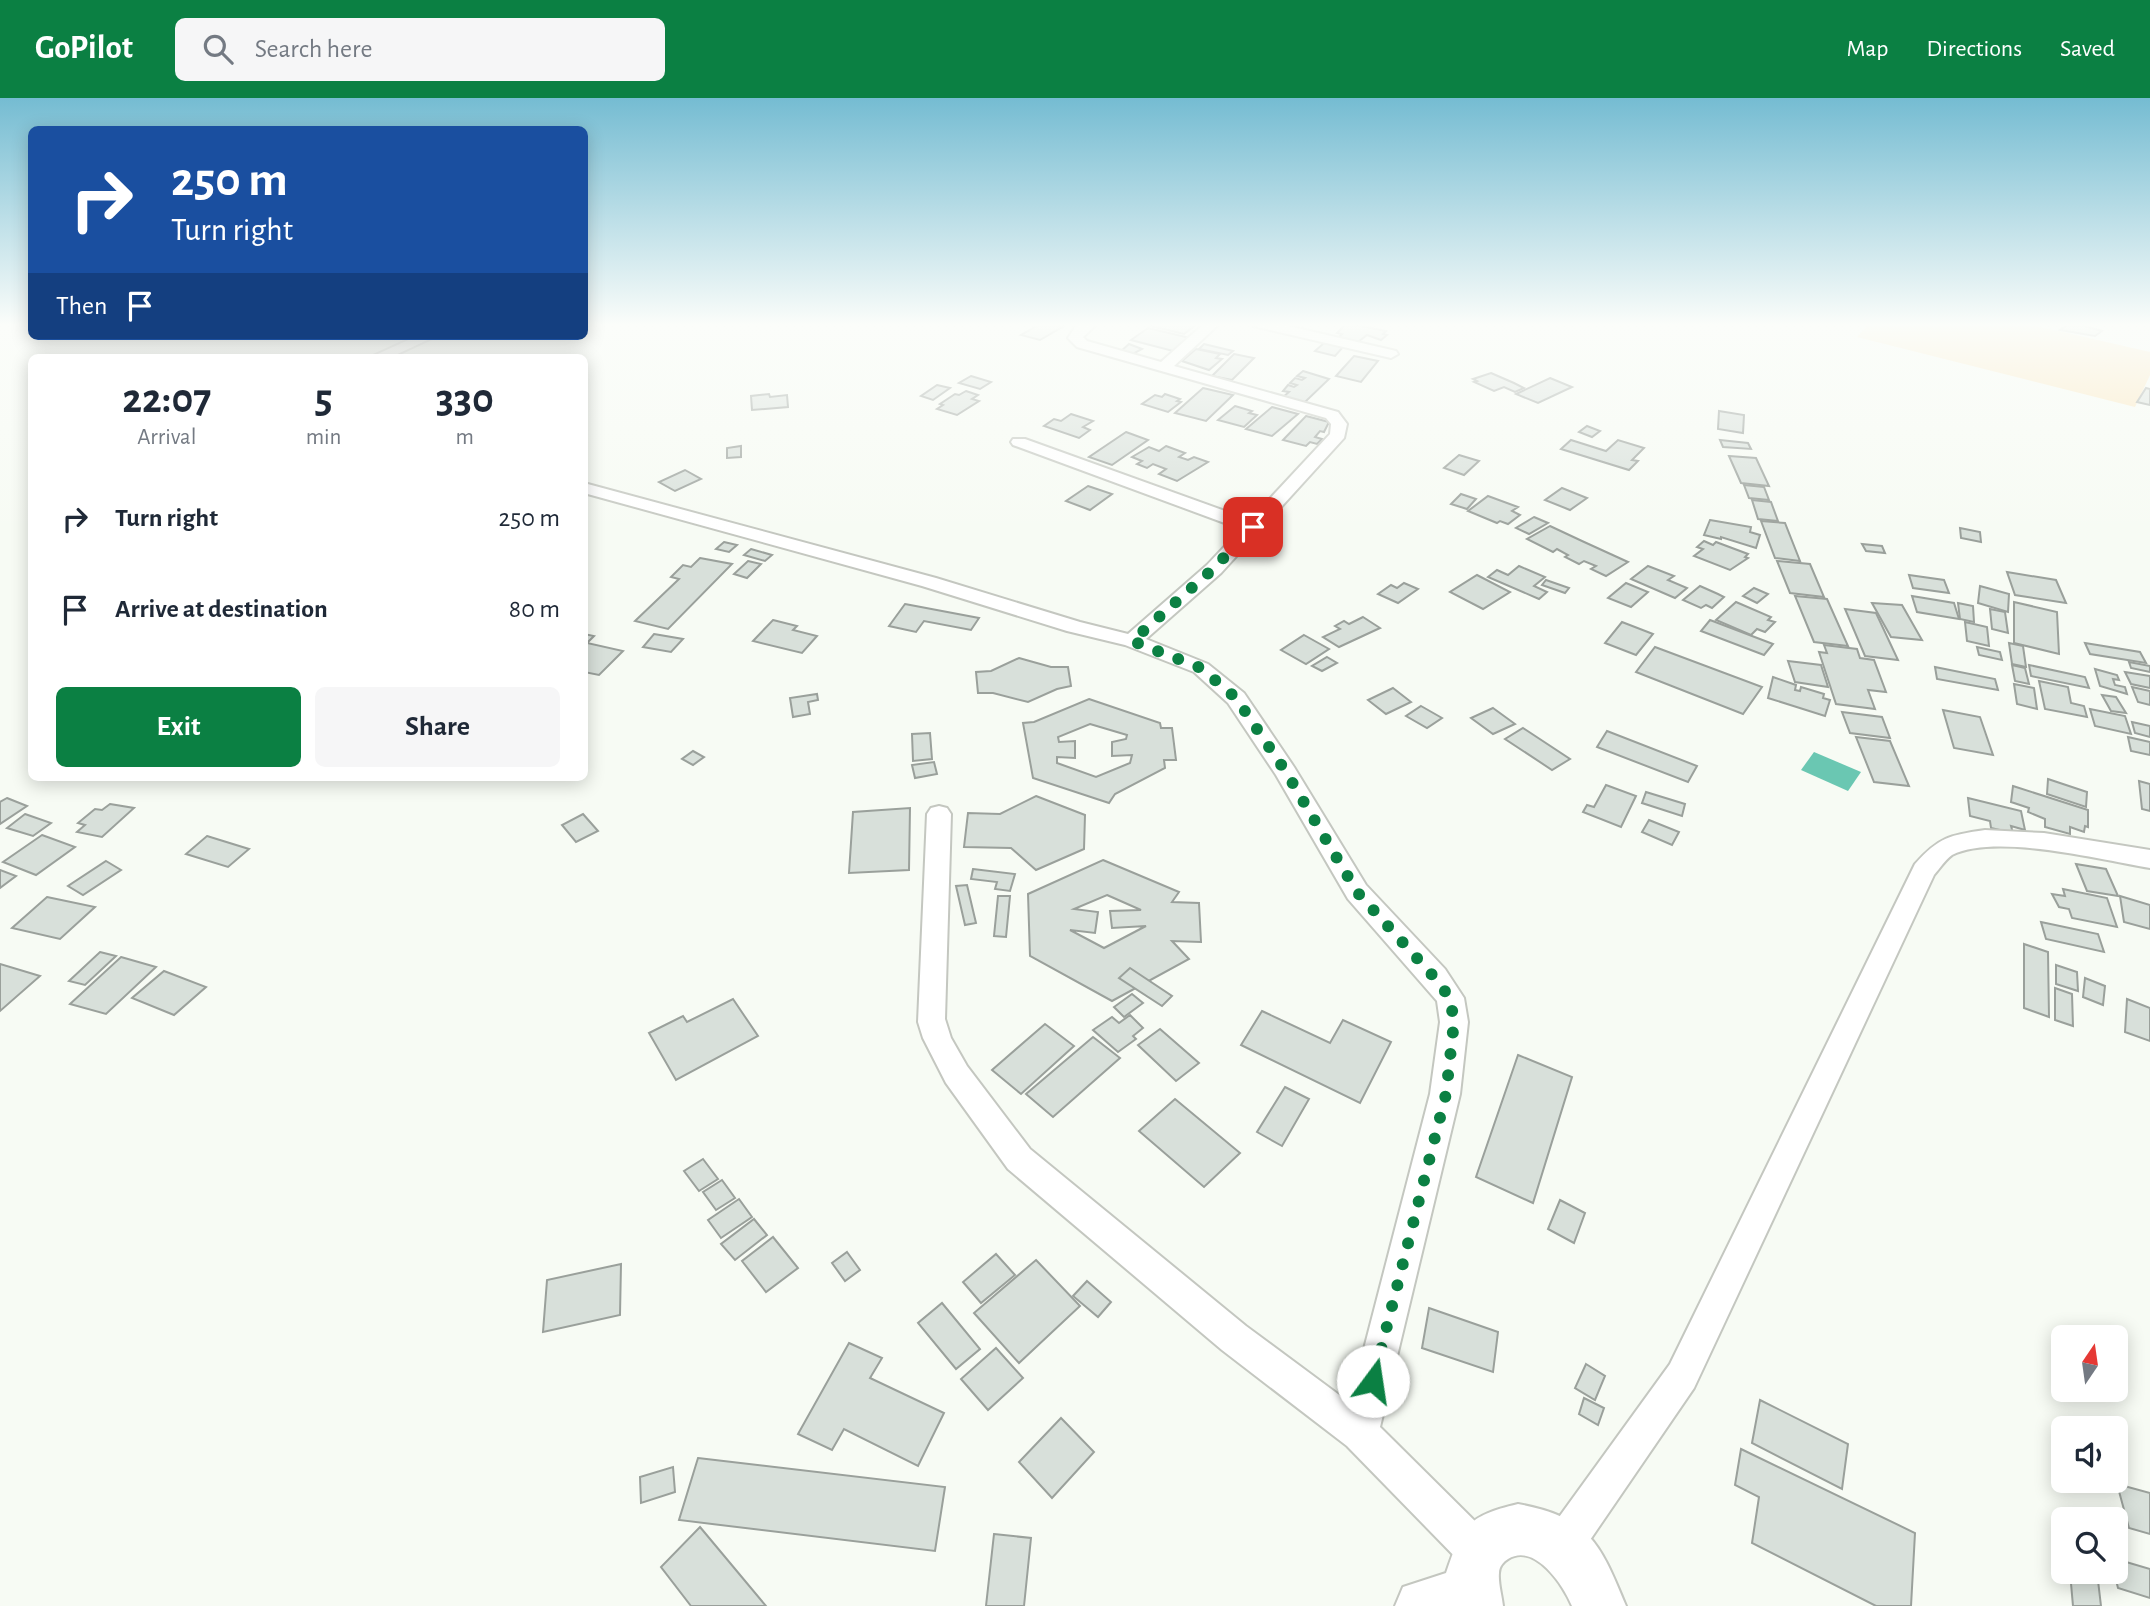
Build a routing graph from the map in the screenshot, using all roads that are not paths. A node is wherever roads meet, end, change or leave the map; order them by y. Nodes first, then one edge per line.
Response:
1 (1254, 393) edge
2 (1019, 442) dead end
3 (588, 489) edge
4 (1253, 527) junction
5 (1132, 641) junction
6 (939, 814) dead end
7 (2150, 859) edge
8 (1360, 1433) junction
9 (1563, 1545) junction
10 (1475, 1584) edge
11 (1422, 1606) edge
12 (1599, 1606) edge

1 - 4 street
2 - 4 street
3 - 5 street
4 - 5 street
5 - 8 street
6 - 8 street
7 - 9 street
8 - 10 street
9 - 10 street
9 - 12 street
10 - 11 street

